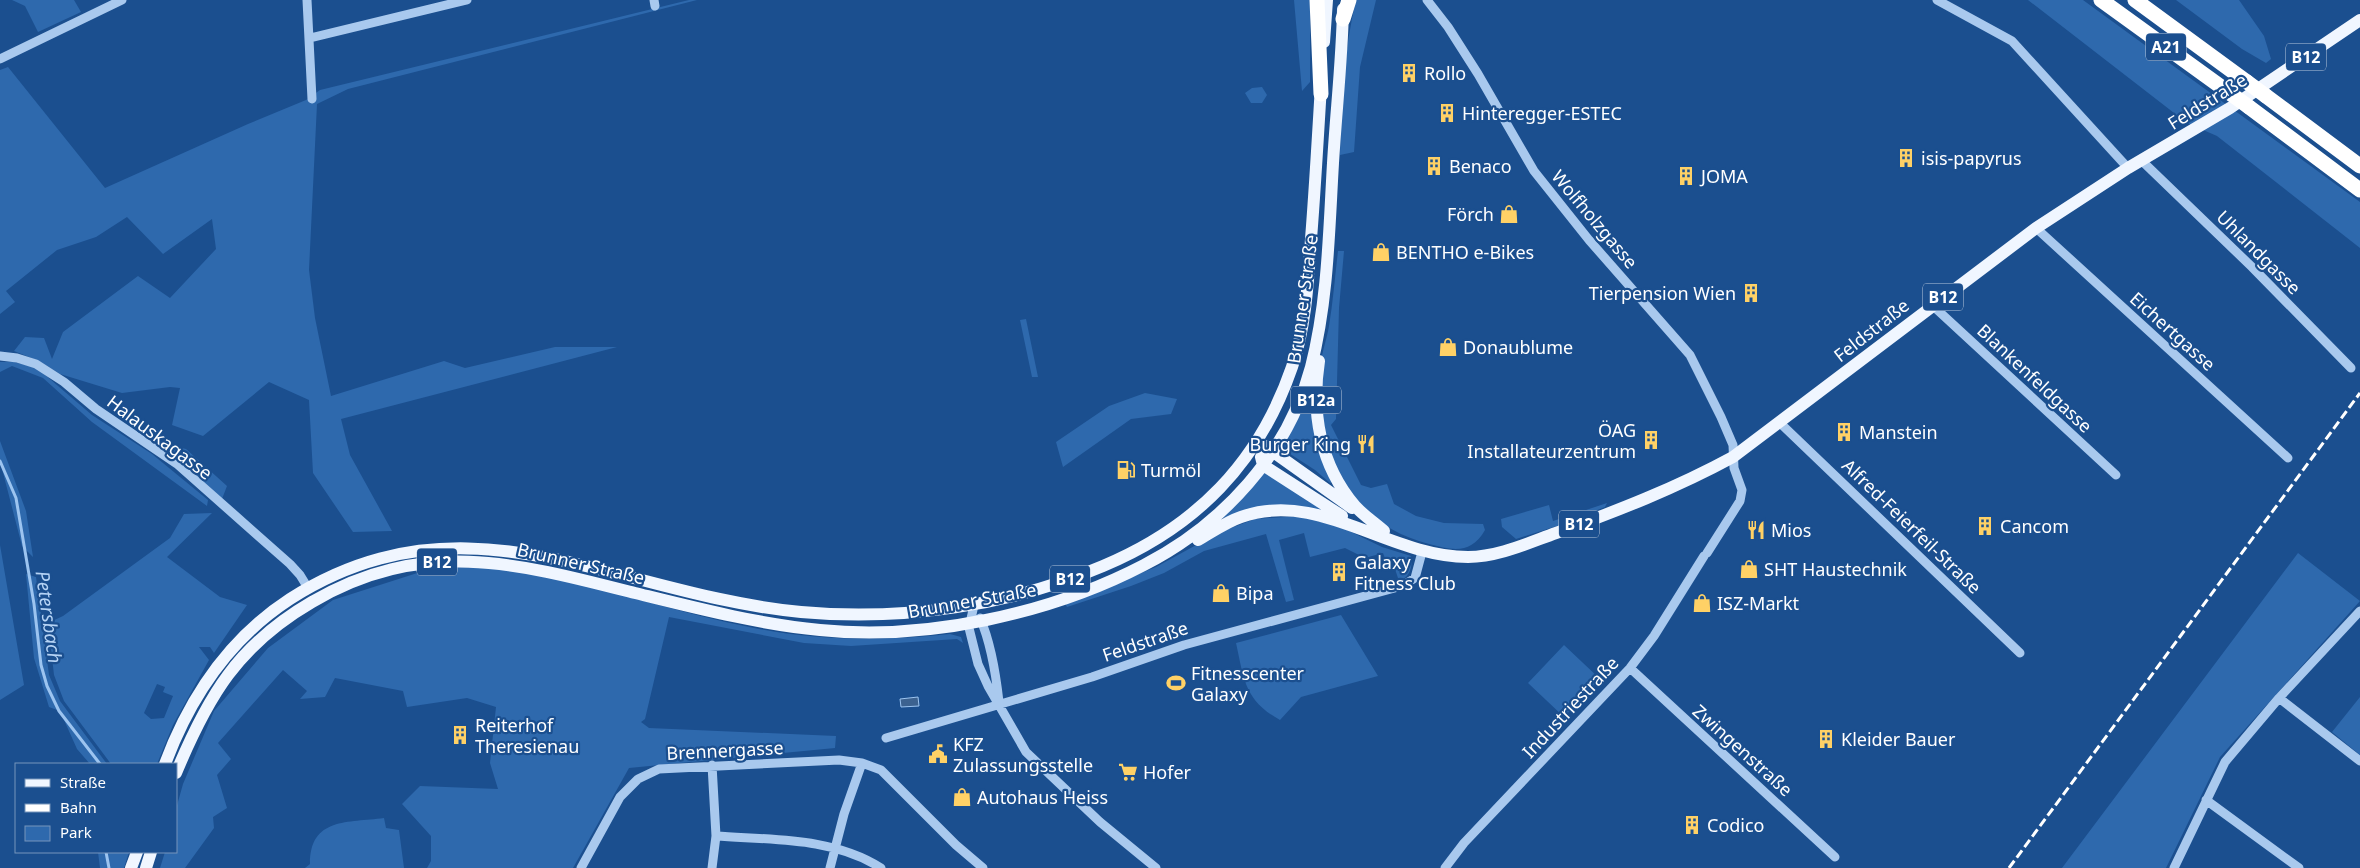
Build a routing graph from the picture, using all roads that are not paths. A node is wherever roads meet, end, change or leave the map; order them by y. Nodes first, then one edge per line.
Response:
1 (122, 0) edge
2 (308, 0) edge
3 (467, 0) edge
4 (1317, 0) edge
5 (1327, 0) edge
6 (1343, 0) edge
7 (1349, 0) edge
8 (1427, 0) edge
9 (1937, 0) edge
10 (2101, 0) edge
11 (2136, 0) edge
12 (1343, 20) junction
13 (2360, 20) edge
14 (310, 38) junction
15 (0, 59) edge
16 (1321, 94) junction
17 (312, 98) dead end
18 (2142, 161) junction
19 (2360, 166) edge
20 (2128, 168) junction
21 (2360, 190) edge
22 (2036, 228) junction
23 (1329, 248) junction
24 (1932, 305) junction
25 (0, 356) edge
26 (2351, 368) dead end
27 (1780, 423) junction
28 (1257, 441) junction
29 (1272, 450) junction
30 (1733, 457) junction
31 (2288, 458) dead end
32 (1263, 465) junction
33 (2116, 474) dead end
34 (1384, 535) junction
35 (1184, 542) junction
36 (1422, 552) junction
37 (308, 588) junction
38 (974, 605) junction
39 (2360, 611) edge
40 (976, 621) junction
41 (2020, 653) dead end
42 (1630, 668) junction
43 (2279, 698) junction
44 (1000, 705) junction
45 (886, 738) dead end
46 (2360, 761) edge
47 (165, 763) edge
48 (862, 763) junction
49 (712, 766) junction
50 (178, 768) edge
51 (2206, 800) junction
52 (716, 836) junction
53 (836, 848) junction
54 (137, 853) edge
55 (151, 853) edge
56 (1835, 857) dead end
57 (131, 868) edge
58 (146, 868) edge
59 (581, 868) edge
60 (712, 868) edge
61 (830, 868) edge
62 (881, 868) edge
63 (983, 868) edge
64 (1156, 868) edge
65 (1445, 868) edge
66 (2174, 868) edge
67 (2299, 868) edge

1 - 15 street
2 - 14 street
3 - 14 street
4 - 16 highway
5 - 16 main road, Brunner Straße / B12a
6 - 12 main road, Brunner Straße / B12a
7 - 12 highway
8 - 30 street, Wolfholzgasse
9 - 20 street
10 - 21 highway, A21, bridge
11 - 19 highway, A21, bridge
12 - 23 main road, Brunner Straße / B12a
13 - 18 main road, Feldstraße / B12
14 - 17 street
16 - 28 main road, Brunner Straße / B12a
18 - 20 main road, Feldstraße / B12
18 - 26 street, Uhlandgasse
20 - 22 main road, Feldstraße / B12
22 - 24 main road, Feldstraße / B12
22 - 31 street, Eichertgasse
23 - 29 main road, Brunner Straße / B12a
23 - 34 main road, B12a
24 - 27 main road, Feldstraße / B12
24 - 33 street, Blankenfeldgasse
25 - 37 street, Halauskagasse
27 - 30 main road, Feldstraße / B12
27 - 41 street, Alfred-Feierfeil-Straße
28 - 29 main road
28 - 32 main road
28 - 38 main road, Brunner Straße / B12
29 - 32 main road, Brunner Straße / B12a
29 - 34 main road
30 - 36 main road, Feldstraße / B12
30 - 42 street, Industriestraße
32 - 34 main road
32 - 35 main road, Brunner Straße / B12
34 - 35 main road
34 - 36 main road, Feldstraße
35 - 40 main road, Brunner Straße / B12
36 - 44 street, Feldstraße
37 - 38 main road, Brunner Straße / B12
37 - 47 main road, Brunner Straße / B12
38 - 40 street
39 - 43 street
40 - 44 street
40 - 44 street
40 - 50 main road, Brunner Straße / B12
42 - 56 street, Zwingenstraße
42 - 65 street, Industriestraße
43 - 46 street
43 - 51 street
44 - 45 street, Feldstraße
44 - 64 street
48 - 49 street, Brennergasse
48 - 53 street
48 - 63 street, Brennergasse
49 - 52 street
49 - 59 street, Brennergasse
51 - 66 street
51 - 67 street
52 - 53 street
52 - 60 street
53 - 61 street
53 - 62 street
54 - 57 main road
55 - 58 main road

